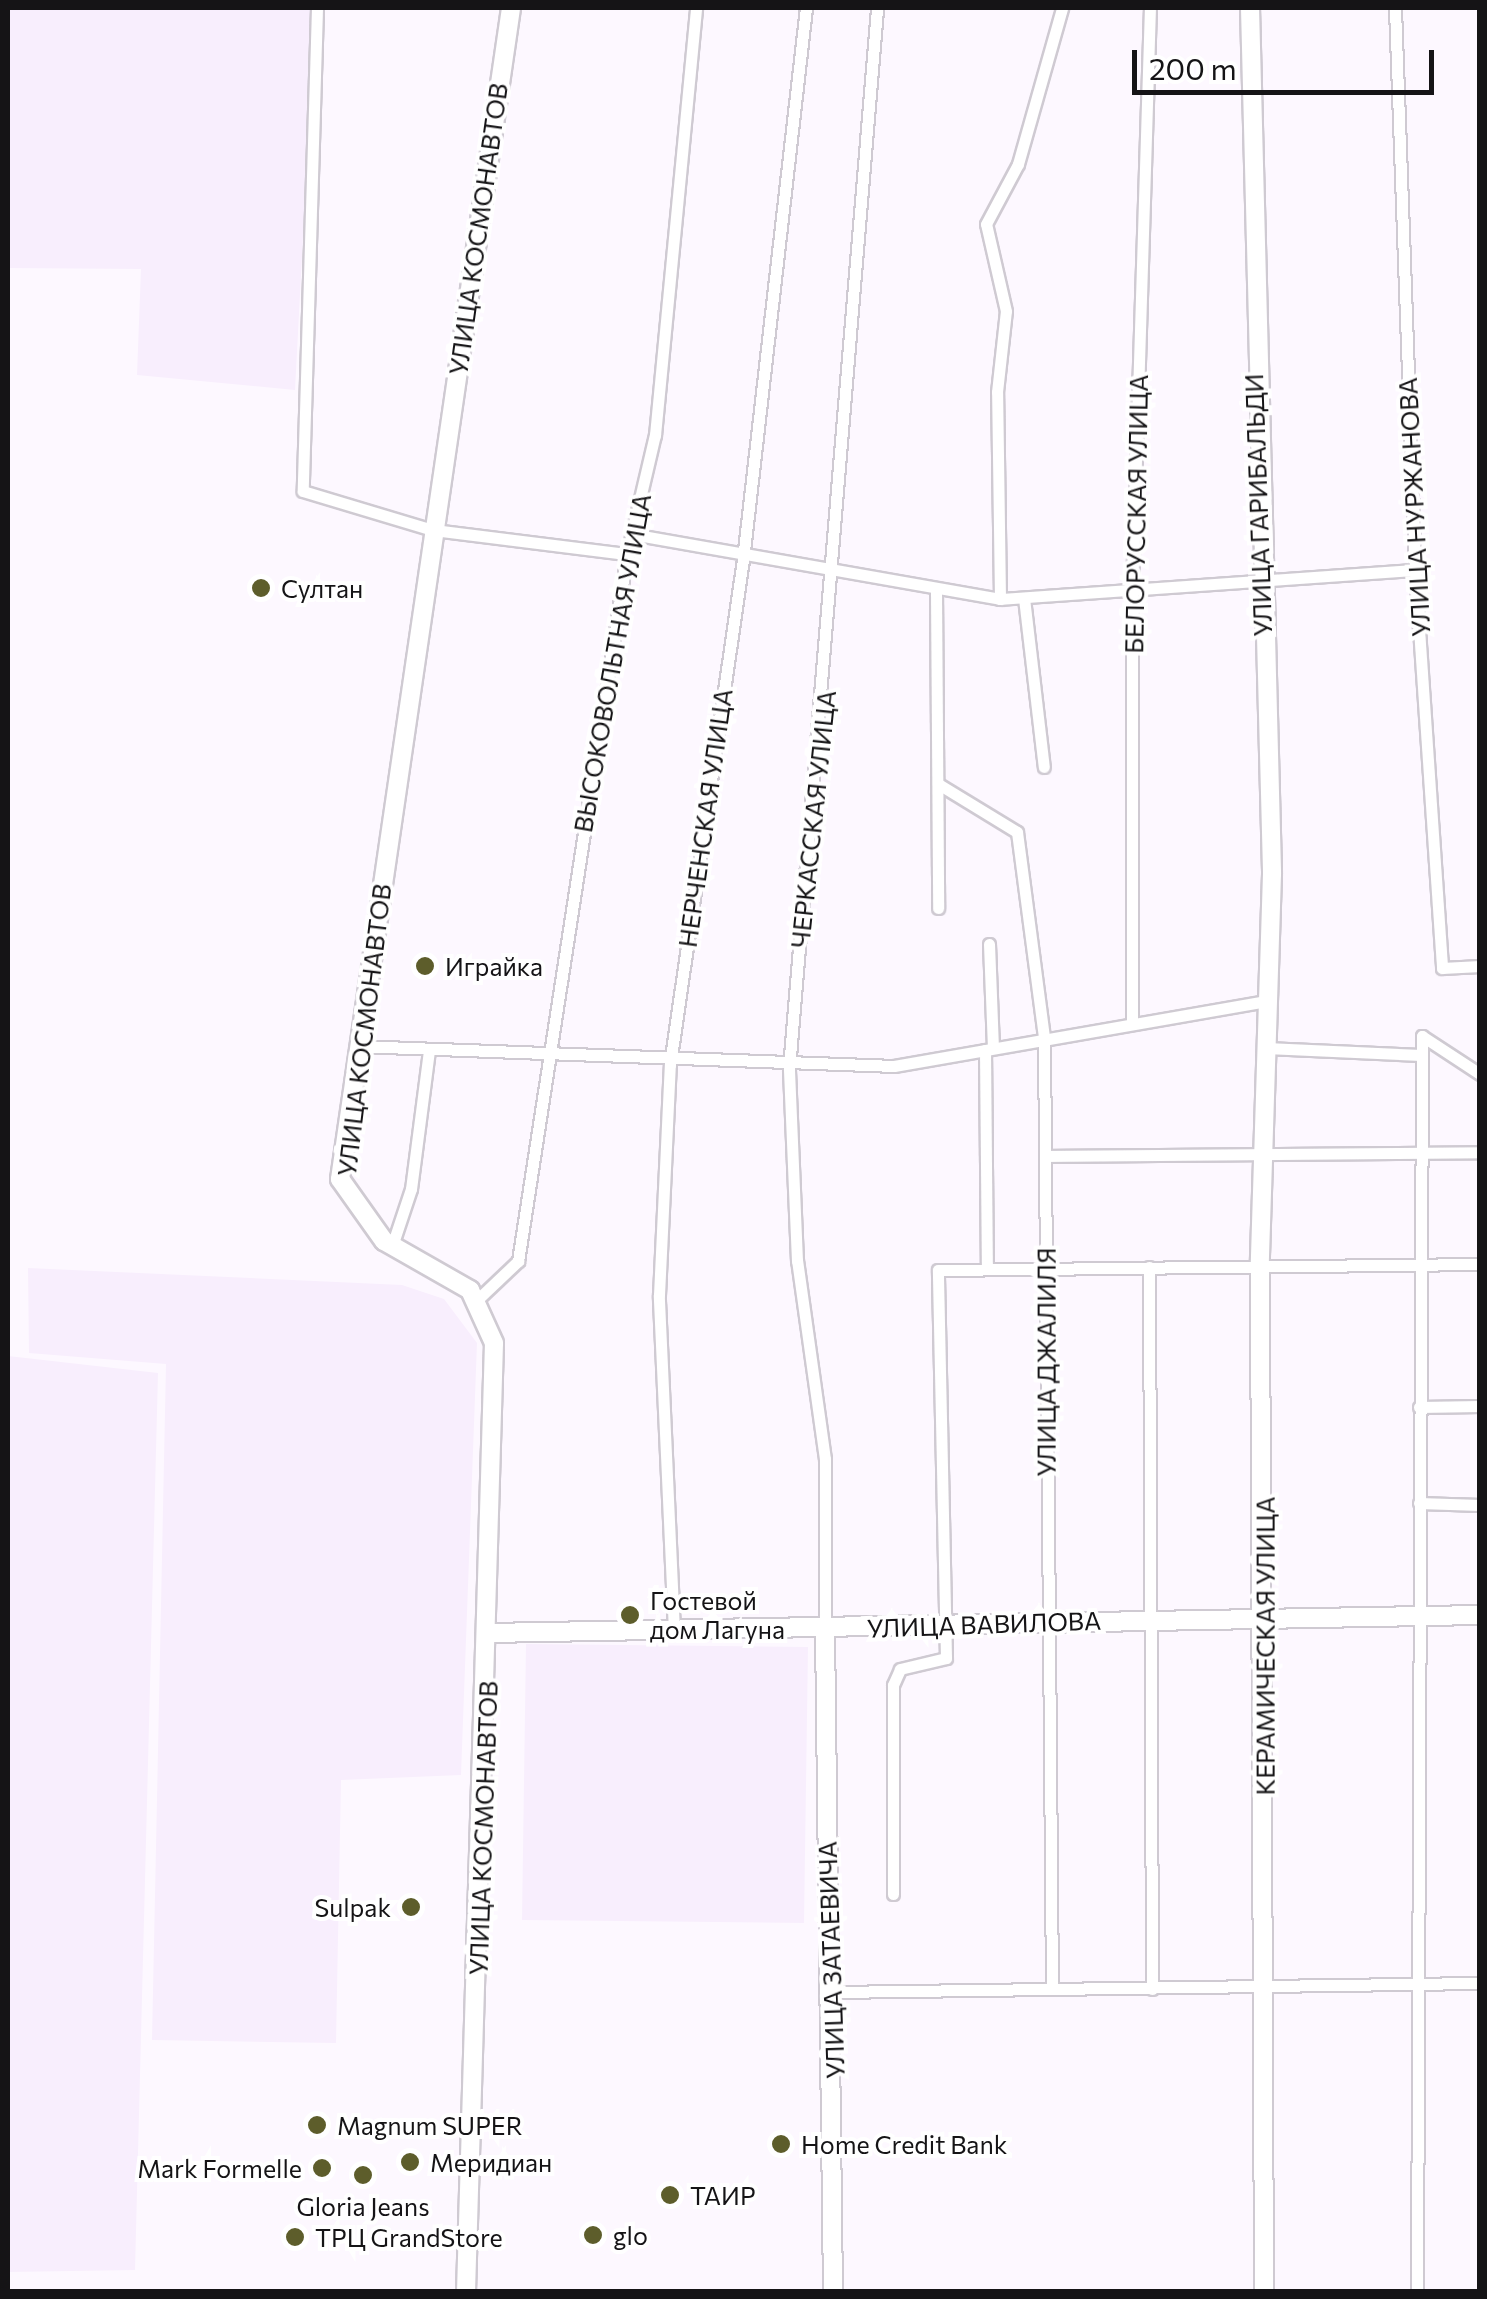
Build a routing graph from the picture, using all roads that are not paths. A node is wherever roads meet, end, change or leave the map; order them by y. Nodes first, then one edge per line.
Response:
1 (317, 8) edge
2 (511, 8) edge
3 (696, 8) edge
4 (806, 8) edge
5 (877, 8) edge
6 (1062, 8) edge
7 (1150, 8) edge
8 (1250, 8) edge
9 (1395, 8) edge
10 (433, 530) junction
11 (632, 534) junction
12 (627, 554) junction
13 (742, 558) junction
14 (1415, 570) junction
15 (836, 574) junction
16 (1260, 584) junction
17 (1132, 589) junction
18 (936, 591) junction
19 (1024, 598) junction
20 (1000, 599) junction
21 (1044, 767) dead end
22 (940, 785) junction
23 (938, 908) dead end
24 (989, 944) dead end
25 (1480, 966) edge
26 (1266, 1002) junction
27 (1132, 1021) junction
28 (1044, 1038) junction
29 (357, 1046) junction
30 (1266, 1048) junction
31 (989, 1049) junction
32 (429, 1051) junction
33 (1421, 1055) junction
34 (546, 1059) junction
35 (670, 1064) junction
36 (788, 1068) junction
37 (1480, 1074) edge
38 (1262, 1152) junction
39 (1480, 1152) edge
40 (1420, 1153) junction
41 (1046, 1156) junction
42 (392, 1246) junction
43 (1260, 1264) junction
44 (1418, 1264) junction
45 (1480, 1264) edge
46 (1046, 1266) junction
47 (987, 1267) junction
48 (1150, 1267) junction
49 (477, 1300) junction
50 (1480, 1406) edge
51 (1418, 1407) junction
52 (1419, 1503) junction
53 (1480, 1505) edge
54 (1480, 1615) edge
55 (1419, 1616) junction
56 (1266, 1617) junction
57 (1150, 1619) junction
58 (1045, 1622) junction
59 (941, 1626) junction
60 (825, 1629) junction
61 (674, 1631) junction
62 (488, 1633) junction
63 (893, 1894) dead end
64 (1052, 1984) junction
65 (1419, 1984) junction
66 (1480, 1984) edge
67 (1267, 1986) junction
68 (1152, 1989) junction
69 (834, 1992) junction
70 (466, 2292) edge
71 (833, 2292) edge
72 (1264, 2292) edge
73 (1417, 2292) edge

1 - 10 street
2 - 10 street, УЛИЦА КОСМОНАВТОВ
3 - 11 street, ВЫСОКОВОЛЬТНАЯ УЛИЦА
4 - 13 street, НЕРЧЕНСКАЯ УЛИЦА
5 - 15 street, ЧЕРКАССКАЯ УЛИЦА
6 - 20 street
7 - 17 street, БЕЛОРУССКАЯ УЛИЦА
8 - 16 street, УЛИЦА ГАРИБАЛЬДИ
9 - 14 street, УЛИЦА НУРЖАНОВА
10 - 12 street
10 - 29 street, УЛИЦА КОСМОНАВТОВ
11 - 12 street, ВЫСОКОВОЛЬТНАЯ УЛИЦА
11 - 13 street
12 - 34 street, ВЫСОКОВОЛЬТНАЯ УЛИЦА
13 - 15 street
13 - 35 street, НЕРЧЕНСКАЯ УЛИЦА
14 - 16 street
14 - 25 street, УЛИЦА НУРЖАНОВА
15 - 18 street
15 - 36 street, ЧЕРКАССКАЯ УЛИЦА
16 - 17 street
16 - 26 street, УЛИЦА ГАРИБАЛЬДИ
17 - 19 street
17 - 27 street, БЕЛОРУССКАЯ УЛИЦА
18 - 20 street
18 - 22 street
19 - 20 street
19 - 21 street
22 - 23 street
22 - 28 street, УЛИЦА ДЖАЛИЛЯ
24 - 31 street
26 - 27 street
26 - 30 street, КЕРАМИЧЕСКАЯ УЛИЦА
27 - 28 street
28 - 31 street
28 - 41 street, УЛИЦА ДЖАЛИЛЯ
29 - 32 street
29 - 42 street, УЛИЦА КОСМОНАВТОВ
30 - 33 street
30 - 38 street, КЕРАМИЧЕСКАЯ УЛИЦА
31 - 36 street
31 - 47 street
32 - 34 street
32 - 42 street
33 - 37 street
33 - 40 street
34 - 35 street
34 - 49 street, ВЫСОКОВОЛЬТНАЯ УЛИЦА
35 - 36 street
35 - 61 street, НЕРЧЕНСКАЯ УЛИЦА
36 - 60 street, ЧЕРКАССКАЯ УЛИЦА
38 - 40 street
38 - 41 street
38 - 43 street, КЕРАМИЧЕСКАЯ УЛИЦА
39 - 40 street
40 - 44 street
41 - 46 street, УЛИЦА ДЖАЛИЛЯ
42 - 49 street, УЛИЦА КОСМОНАВТОВ
43 - 44 street
43 - 48 street
43 - 56 street, КЕРАМИЧЕСКАЯ УЛИЦА
44 - 45 street
44 - 51 street
46 - 47 street
46 - 48 street
46 - 58 street, УЛИЦА ДЖАЛИЛЯ
47 - 59 street
48 - 57 street
49 - 62 street, УЛИЦА КОСМОНАВТОВ
50 - 51 street
51 - 52 street
52 - 53 street
52 - 55 street
54 - 55 street, УЛИЦА ВАВИЛОВА
55 - 56 street, УЛИЦА ВАВИЛОВА
55 - 65 street
56 - 57 street, УЛИЦА ВАВИЛОВА
56 - 67 street, КЕРАМИЧЕСКАЯ УЛИЦА
57 - 58 street, УЛИЦА ВАВИЛОВА
57 - 68 street
58 - 59 street, УЛИЦА ВАВИЛОВА
58 - 64 street, УЛИЦА ДЖАЛИЛЯ
59 - 60 street, УЛИЦА ВАВИЛОВА
59 - 63 street
60 - 61 street, УЛИЦА ВАВИЛОВА
60 - 69 street, УЛИЦА ЗАТАЕВИЧА
61 - 62 street, УЛИЦА ВАВИЛОВА
62 - 70 street, УЛИЦА КОСМОНАВТОВ
64 - 68 street
64 - 69 street
65 - 66 street
65 - 67 street
65 - 73 street
67 - 68 street
67 - 72 street, КЕРАМИЧЕСКАЯ УЛИЦА
69 - 71 street, УЛИЦА ЗАТАЕВИЧА

